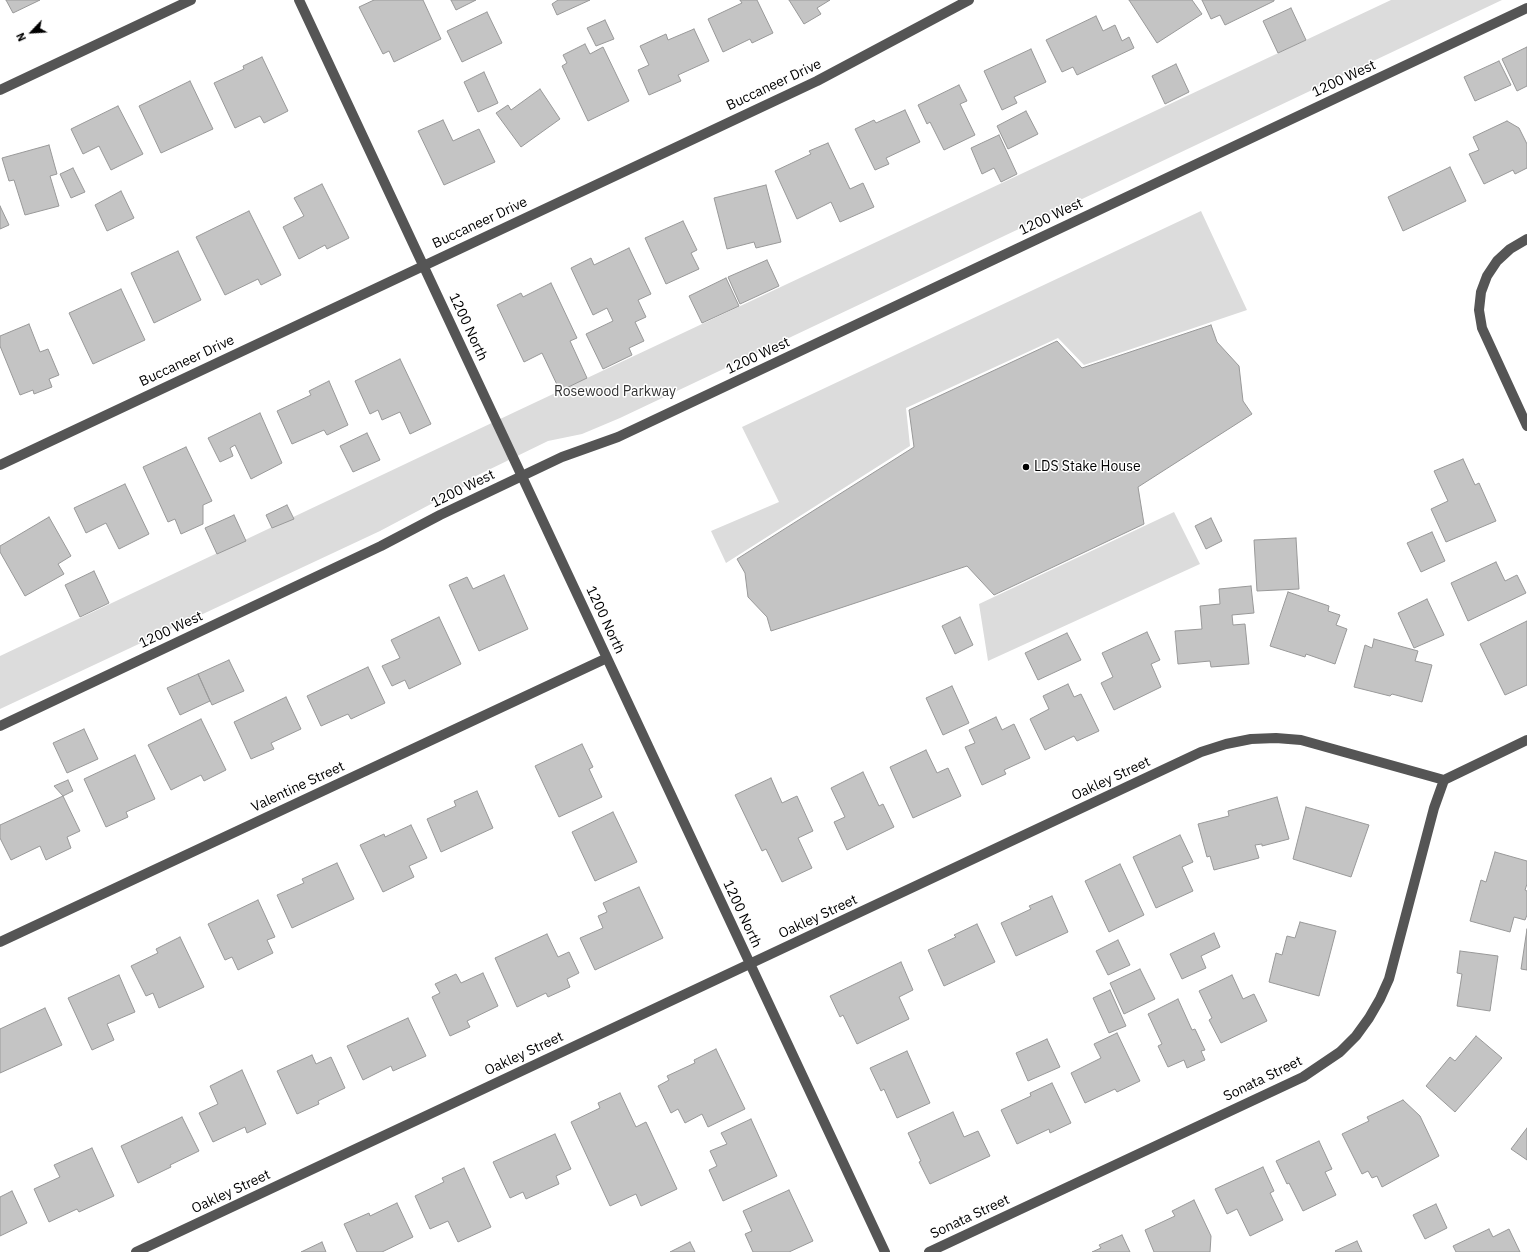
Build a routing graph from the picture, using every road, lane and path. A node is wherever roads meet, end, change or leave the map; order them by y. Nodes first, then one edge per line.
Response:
1 (191, 0) edge
2 (299, 0) edge
3 (969, 0) edge
4 (1527, 8) edge
5 (0, 90) edge
6 (1527, 239) edge
7 (424, 265) junction
8 (1527, 426) edge
9 (0, 465) edge
10 (522, 476) junction
11 (607, 658) junction
12 (0, 726) edge
13 (1527, 740) edge
14 (1444, 780) junction
15 (0, 942) edge
16 (750, 964) junction
17 (136, 1252) edge
18 (885, 1252) edge
19 (929, 1252) edge

1 - 5 street
2 - 7 street, 1200 North
3 - 7 street, Buccaneer Drive
4 - 10 street, 1200 West
6 - 8 street
7 - 9 street, Buccaneer Drive
7 - 10 street, 1200 North
10 - 11 street, 1200 North
10 - 12 street, 1200 West
11 - 15 street, Valentine Street
11 - 16 street, 1200 North
13 - 14 street
14 - 16 street, Oakley Street
14 - 19 street, Sonata Street
16 - 17 street, Oakley Street
16 - 18 street, 1200 North

